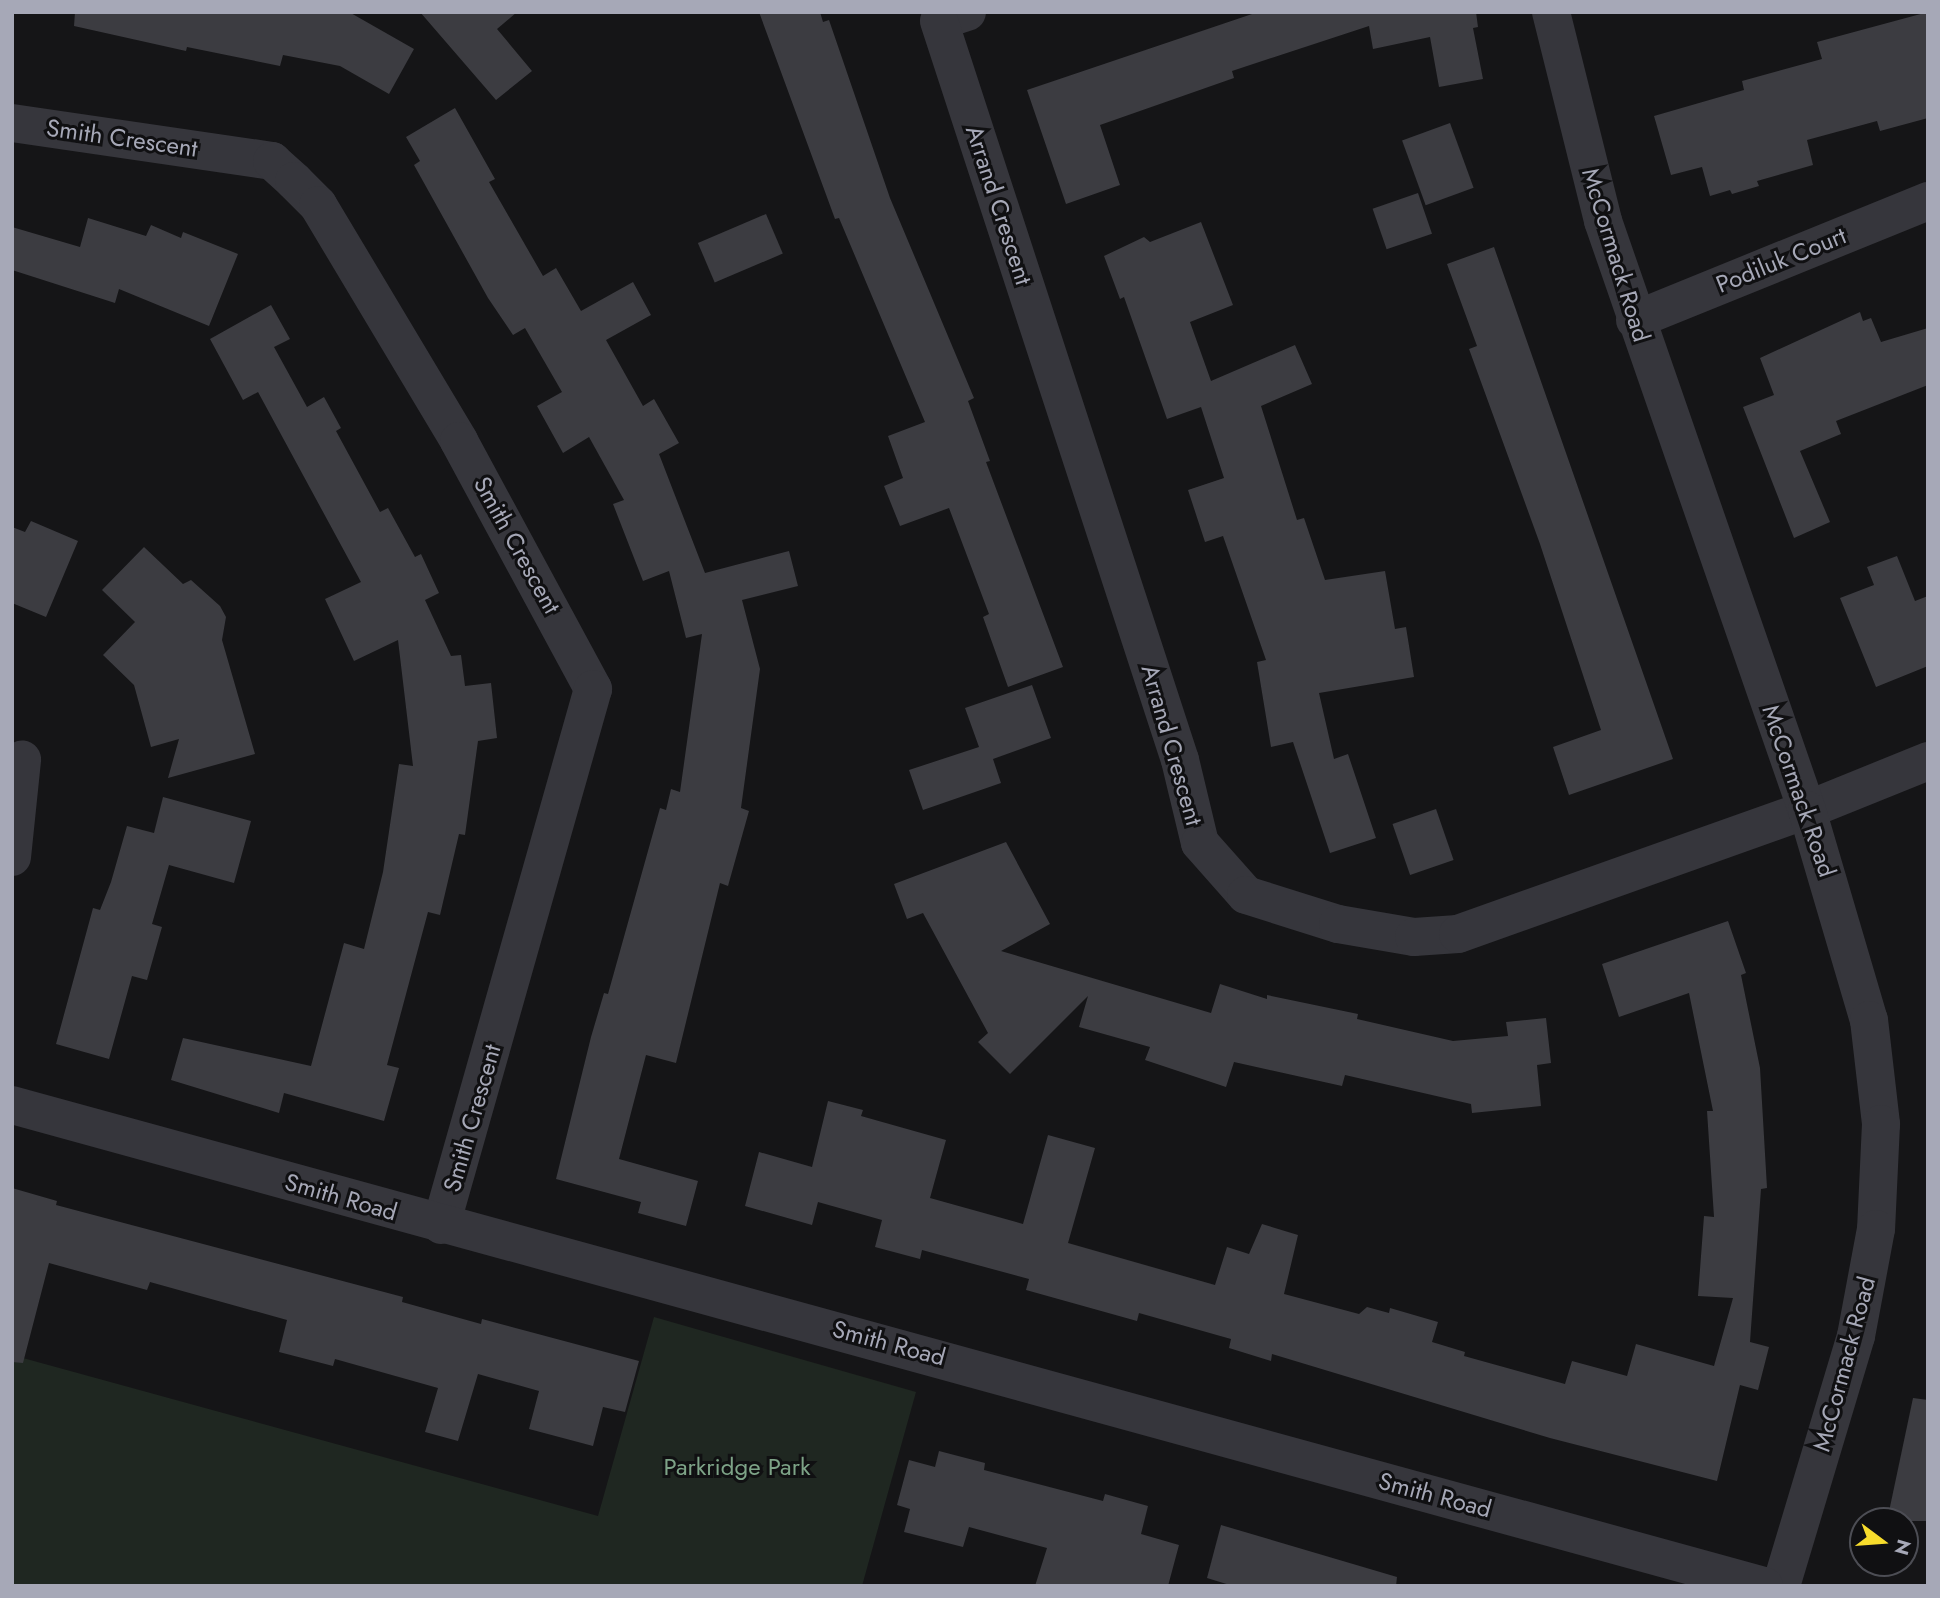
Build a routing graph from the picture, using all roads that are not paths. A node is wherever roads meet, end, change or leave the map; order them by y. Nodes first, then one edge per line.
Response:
1 (1551, 12) edge
2 (948, 15) edge
3 (12, 123) edge
4 (1928, 201) edge
5 (1635, 320) junction
6 (22, 760) dead end
7 (1928, 761) edge
8 (1807, 810) junction
9 (12, 857) edge
10 (12, 1105) edge
11 (441, 1225) junction
12 (1764, 1586) edge
13 (1781, 1586) edge

1 - 5 street, McCormack Road
2 - 8 street, Arrand Crescent
3 - 11 street, Smith Crescent
4 - 5 street, Podiluk Court
5 - 8 street, McCormack Road
6 - 9 street
7 - 8 street, Arrand Crescent
8 - 13 street, McCormack Road
10 - 11 street, Smith Road
11 - 12 street, Smith Road

